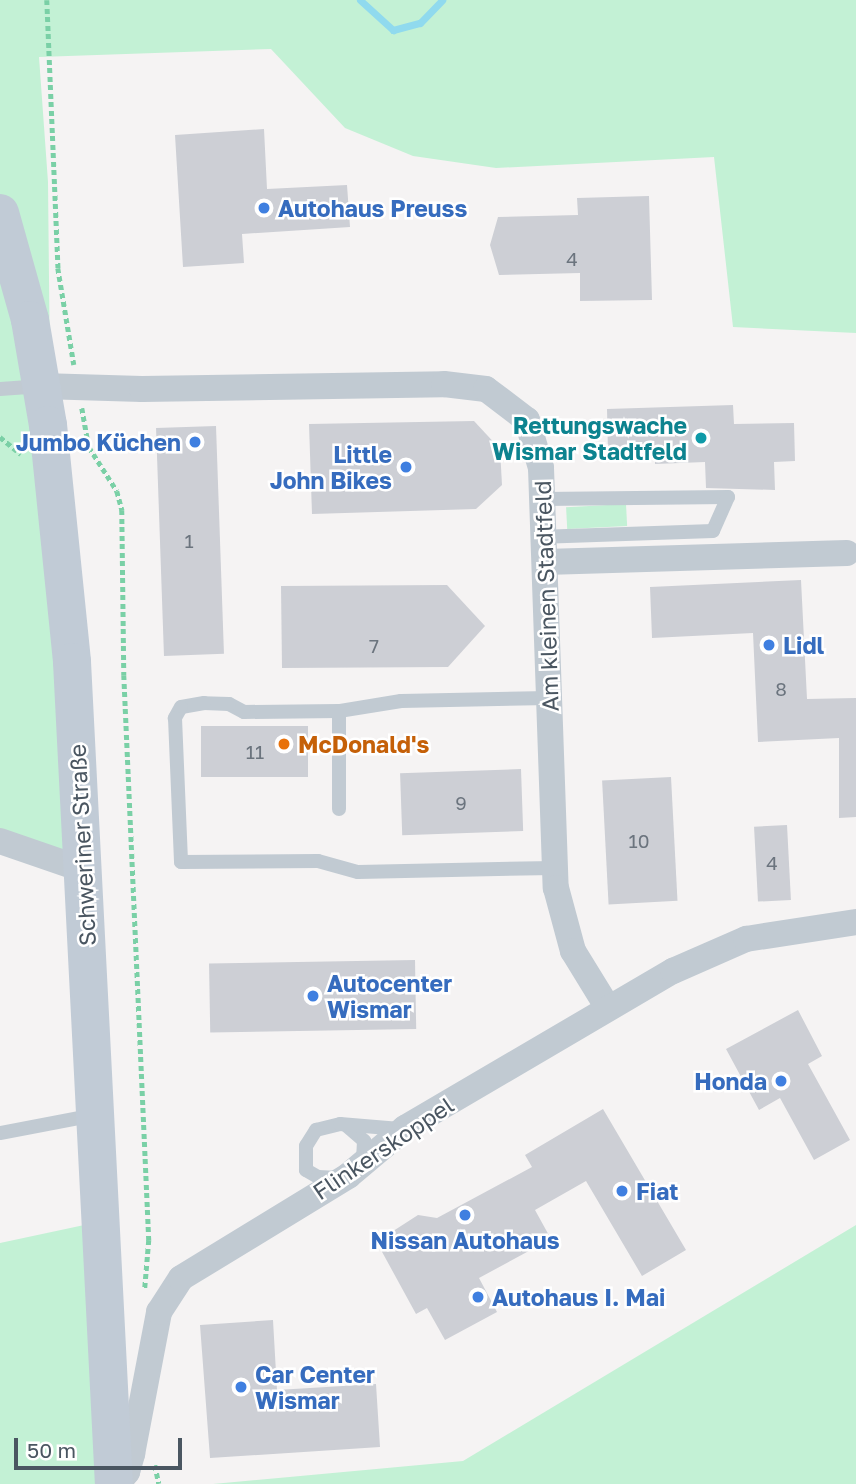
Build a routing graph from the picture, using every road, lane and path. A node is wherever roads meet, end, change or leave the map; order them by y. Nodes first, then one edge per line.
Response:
1 (47, 0) edge
2 (0, 213) edge
3 (41, 386) junction
4 (0, 389) edge
5 (78, 389) junction
6 (543, 499) junction
7 (545, 549) junction
8 (847, 553) dead end
9 (549, 698) junction
10 (339, 711) junction
11 (339, 808) dead end
12 (0, 841) edge
13 (554, 868) junction
14 (84, 870) junction
15 (856, 903) edge
16 (856, 922) edge
17 (827, 925) junction
18 (608, 1008) junction
19 (96, 1115) junction
20 (341, 1124) junction
21 (405, 1128) junction
22 (0, 1133) edge
23 (355, 1170) junction
24 (159, 1312) junction
25 (153, 1455) dead end
26 (115, 1484) edge
27 (159, 1484) edge

1 - 5 path
2 - 3 main road, Schweriner Straße
3 - 4 lane
3 - 5 street, Am kleinen Stadtfeld
3 - 14 main road, Schweriner Straße
5 - 6 street, Am kleinen Stadtfeld
5 - 24 path
6 - 7 street, Am kleinen Stadtfeld
6 - 7 lane
7 - 8 street
7 - 9 street, Am kleinen Stadtfeld
9 - 10 lane
9 - 13 street, Am kleinen Stadtfeld
10 - 11 lane
10 - 13 lane
12 - 14 street
13 - 18 street, Am kleinen Stadtfeld
14 - 19 main road, Schweriner Straße
15 - 17 street, Flinkerskoppel
16 - 17 street, Flinkerskoppel
17 - 18 street, Flinkerskoppel
18 - 21 street, Flinkerskoppel
19 - 22 lane
19 - 26 main road, Schweriner Straße
20 - 21 lane
20 - 23 lane
20 - 23 lane
21 - 23 street, Flinkerskoppel
23 - 24 street, Flinkerskoppel
24 - 26 street, Flinkerskoppel
25 - 27 path

